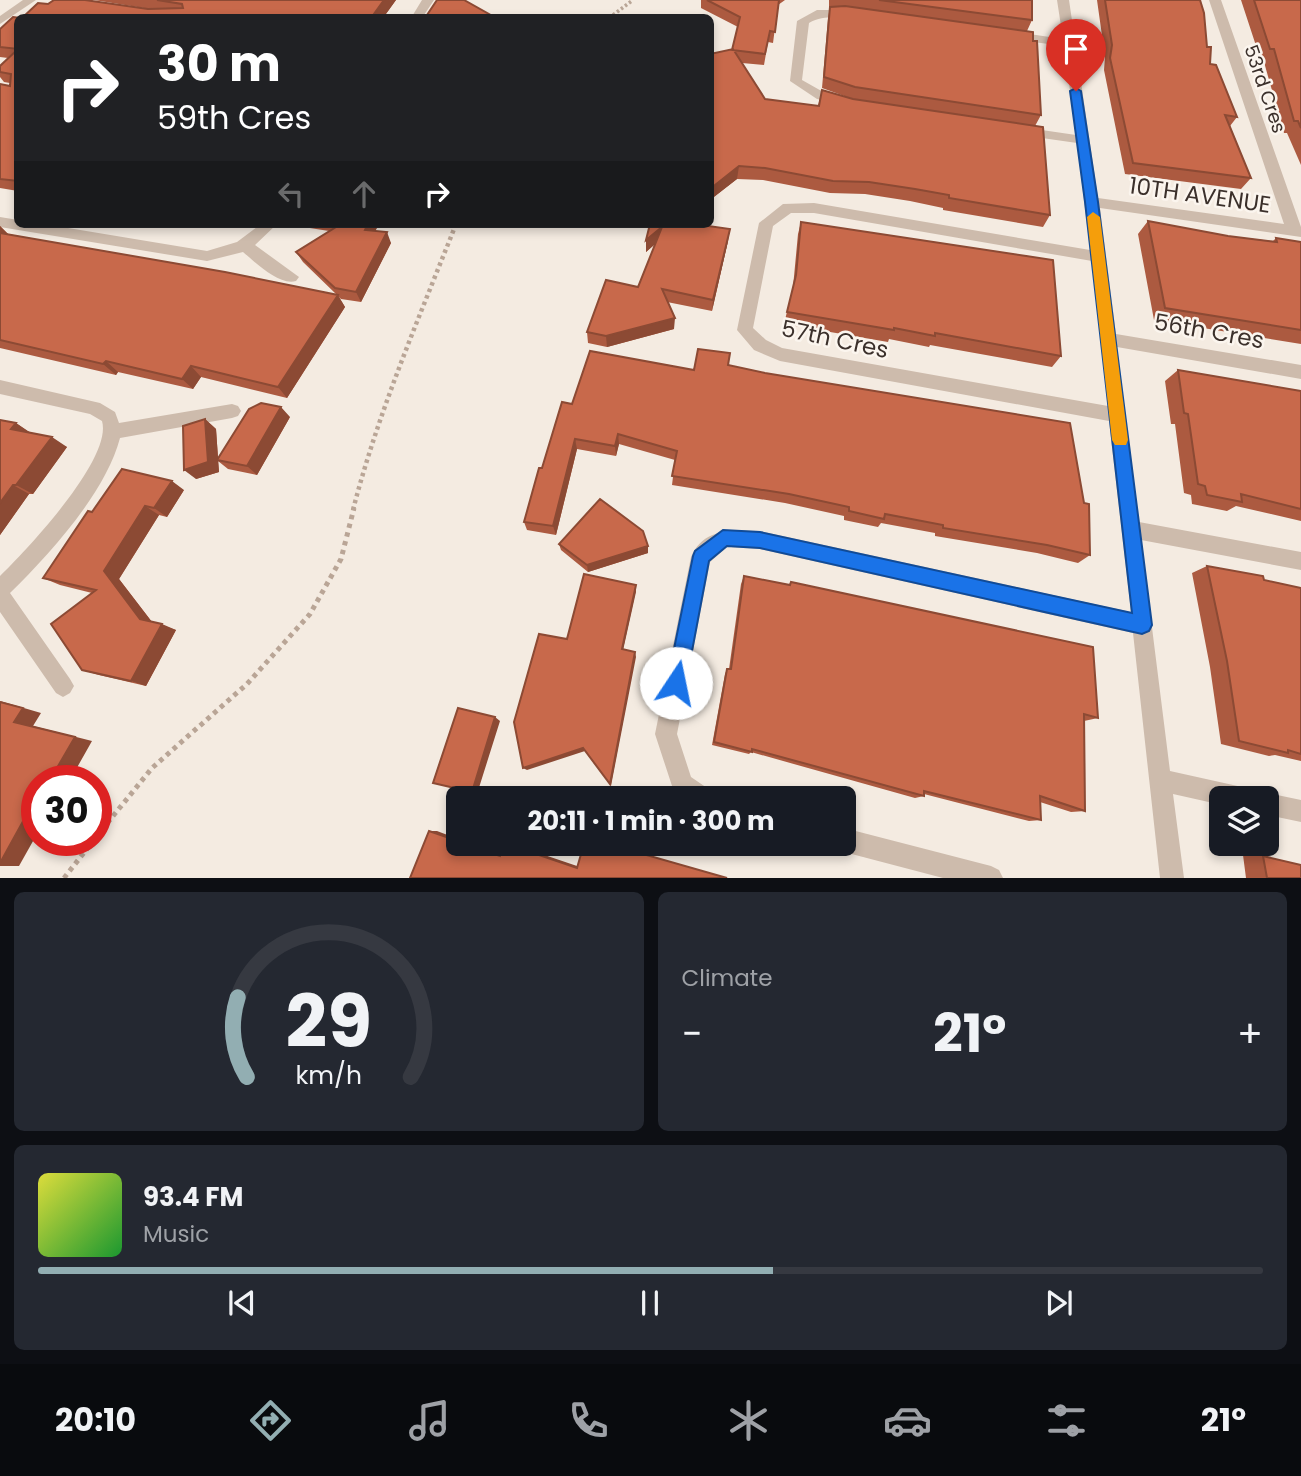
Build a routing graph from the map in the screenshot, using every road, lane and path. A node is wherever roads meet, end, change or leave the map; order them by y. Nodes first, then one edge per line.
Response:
1 (30, 0) edge
2 (633, 0) edge
3 (1063, 0) edge
4 (1215, 0) edge
5 (614, 14) edge
6 (869, 16) edge
7 (0, 21) edge
8 (1002, 34) edge
9 (1069, 43) junction
10 (850, 105) edge
11 (1014, 130) edge
12 (1083, 140) junction
13 (1092, 202) junction
14 (37, 228) edge
15 (267, 228) edge
16 (454, 228) edge
17 (1297, 232) edge
18 (245, 245) junction
19 (1098, 257) junction
20 (291, 277) dead end
21 (1108, 339) junction
22 (1301, 372) edge
23 (0, 387) edge
24 (232, 411) dead end
25 (1117, 415) junction
26 (113, 432) junction
27 (1131, 528) junction
28 (1301, 561) edge
29 (0, 589) edge
30 (0, 595) edge
31 (1142, 625) junction
32 (63, 686) dead end
33 (1161, 780) junction
34 (685, 786) edge
35 (1209, 791) edge
36 (1279, 806) edge
37 (1301, 811) edge
38 (112, 818) edge
39 (856, 843) edge
40 (81, 856) edge
41 (64, 877) edge
42 (991, 877) edge
43 (1172, 877) edge

1 - 7 street
2 - 5 path
3 - 9 street
4 - 17 street, 53rd Cres
6 - 10 street
8 - 9 street
9 - 12 street
11 - 12 street
12 - 13 street
13 - 17 street, 10TH AVENUE
13 - 19 street
14 - 18 street
15 - 18 street
16 - 38 path
18 - 20 street
19 - 21 street
19 - 25 street, 57th Cres
21 - 22 street, 56th Cres
21 - 25 street
23 - 26 street
24 - 26 street
25 - 27 street
26 - 29 street
27 - 28 street
27 - 31 street
30 - 32 street
31 - 33 street
31 - 34 street
33 - 35 street
33 - 43 street
36 - 37 street
39 - 42 street
40 - 41 path

